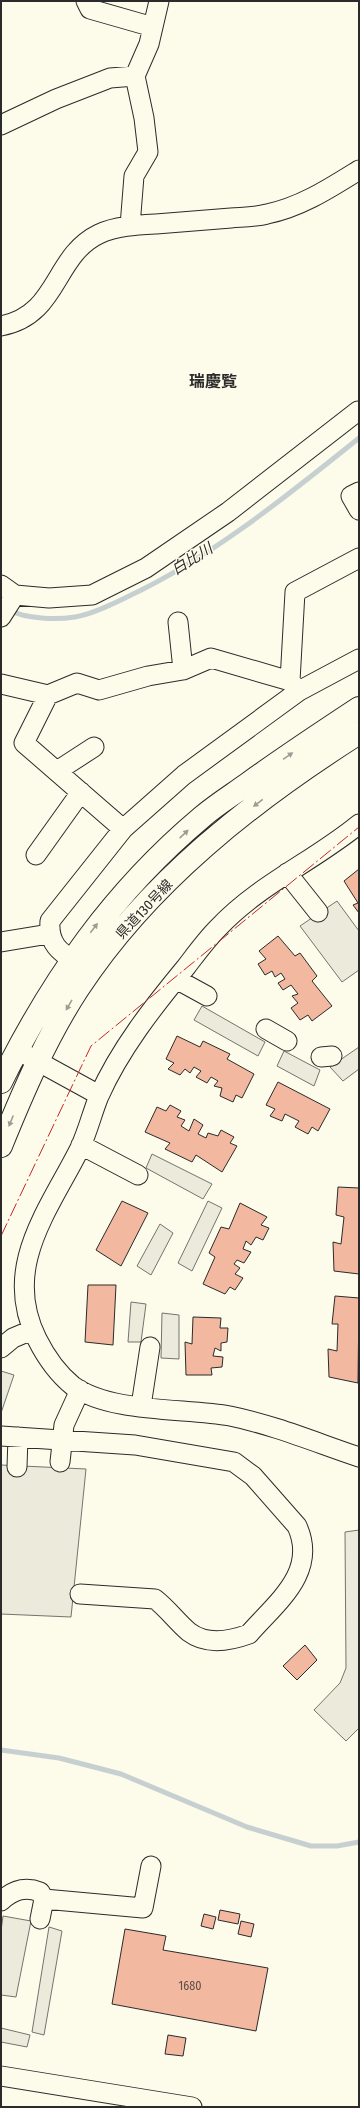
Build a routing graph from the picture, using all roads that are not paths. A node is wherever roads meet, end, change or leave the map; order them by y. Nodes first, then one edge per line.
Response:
1 (86, 1) edge
2 (159, 1) edge
3 (153, 26) junction
4 (135, 76) junction
5 (1, 125) edge
6 (359, 170) edge
7 (130, 226) junction
8 (1, 326) edge
9 (358, 411) dead end
10 (359, 492) edge
11 (359, 510) edge
12 (359, 558) edge
13 (10, 593) edge
14 (1, 617) edge
15 (178, 622) dead end
16 (359, 659) edge
17 (183, 670) junction
18 (1, 684) edge
19 (294, 686) junction
20 (48, 695) junction
21 (359, 708) edge
22 (359, 733) edge
23 (94, 747) dead end
24 (57, 771) junction
25 (81, 792) junction
26 (359, 824) edge
27 (123, 830) junction
28 (36, 855) dead end
29 (287, 873) junction
30 (318, 912) dead end
31 (49, 934) junction
32 (1, 942) edge
33 (71, 959) junction
34 (90, 972) junction
35 (176, 979) junction
36 (207, 996) dead end
37 (266, 1029) dead end
38 (287, 1041) dead end
39 (17, 1050) junction
40 (38, 1060) junction
41 (1, 1082) edge
42 (99, 1095) junction
43 (82, 1145) junction
44 (1, 1146) edge
45 (138, 1175) dead end
46 (32, 1330) junction
47 (150, 1347) dead end
48 (1, 1348) edge
49 (80, 1390) junction
50 (141, 1406) junction
51 (10, 1437) edge
52 (63, 1441) junction
53 (359, 1457) edge
54 (60, 1462) dead end
55 (17, 1466) dead end
56 (80, 1594) dead end
57 (151, 1866) dead end
58 (44, 1899) junction
59 (1, 1901) edge
60 (40, 1919) dead end
61 (1, 2076) edge
62 (192, 2107) edge

1 - 3 street
2 - 3 street
3 - 4 street
4 - 5 street
4 - 7 street
6 - 7 street
7 - 8 street
9 - 13 street
10 - 11 street
12 - 19 street
13 - 14 street
15 - 17 street
16 - 19 street
17 - 19 street
17 - 20 street
18 - 20 street
19 - 27 street
20 - 24 street
33 -> 21 main road, 県道130号線
22 -> 34 main road, 県道130号線
23 - 24 street
24 - 25 street
25 - 27 street
25 - 28 street
26 - 29 street
27 - 31 street
29 - 30 street
29 - 35 street
31 - 32 street
31 - 33 street
33 - 34 street
33 - 39 main road, 県道130号線
34 -> 40 main road, 県道130号線
35 - 36 street
35 - 42 street
37 - 38 street
39 - 40 street
39 - 41 main road, 県道130号線
40 - 42 street
40 -> 44 main road, 県道130号線
42 - 43 street
43 - 45 street
43 - 46 street
46 - 48 street
46 - 49 street
47 - 50 street
49 - 50 street
49 - 52 street
50 - 53 street
51 - 52 street
51 - 55 street
52 - 54 street
52 - 56 street
57 - 58 street
58 - 59 street
58 - 60 street
61 - 62 street

